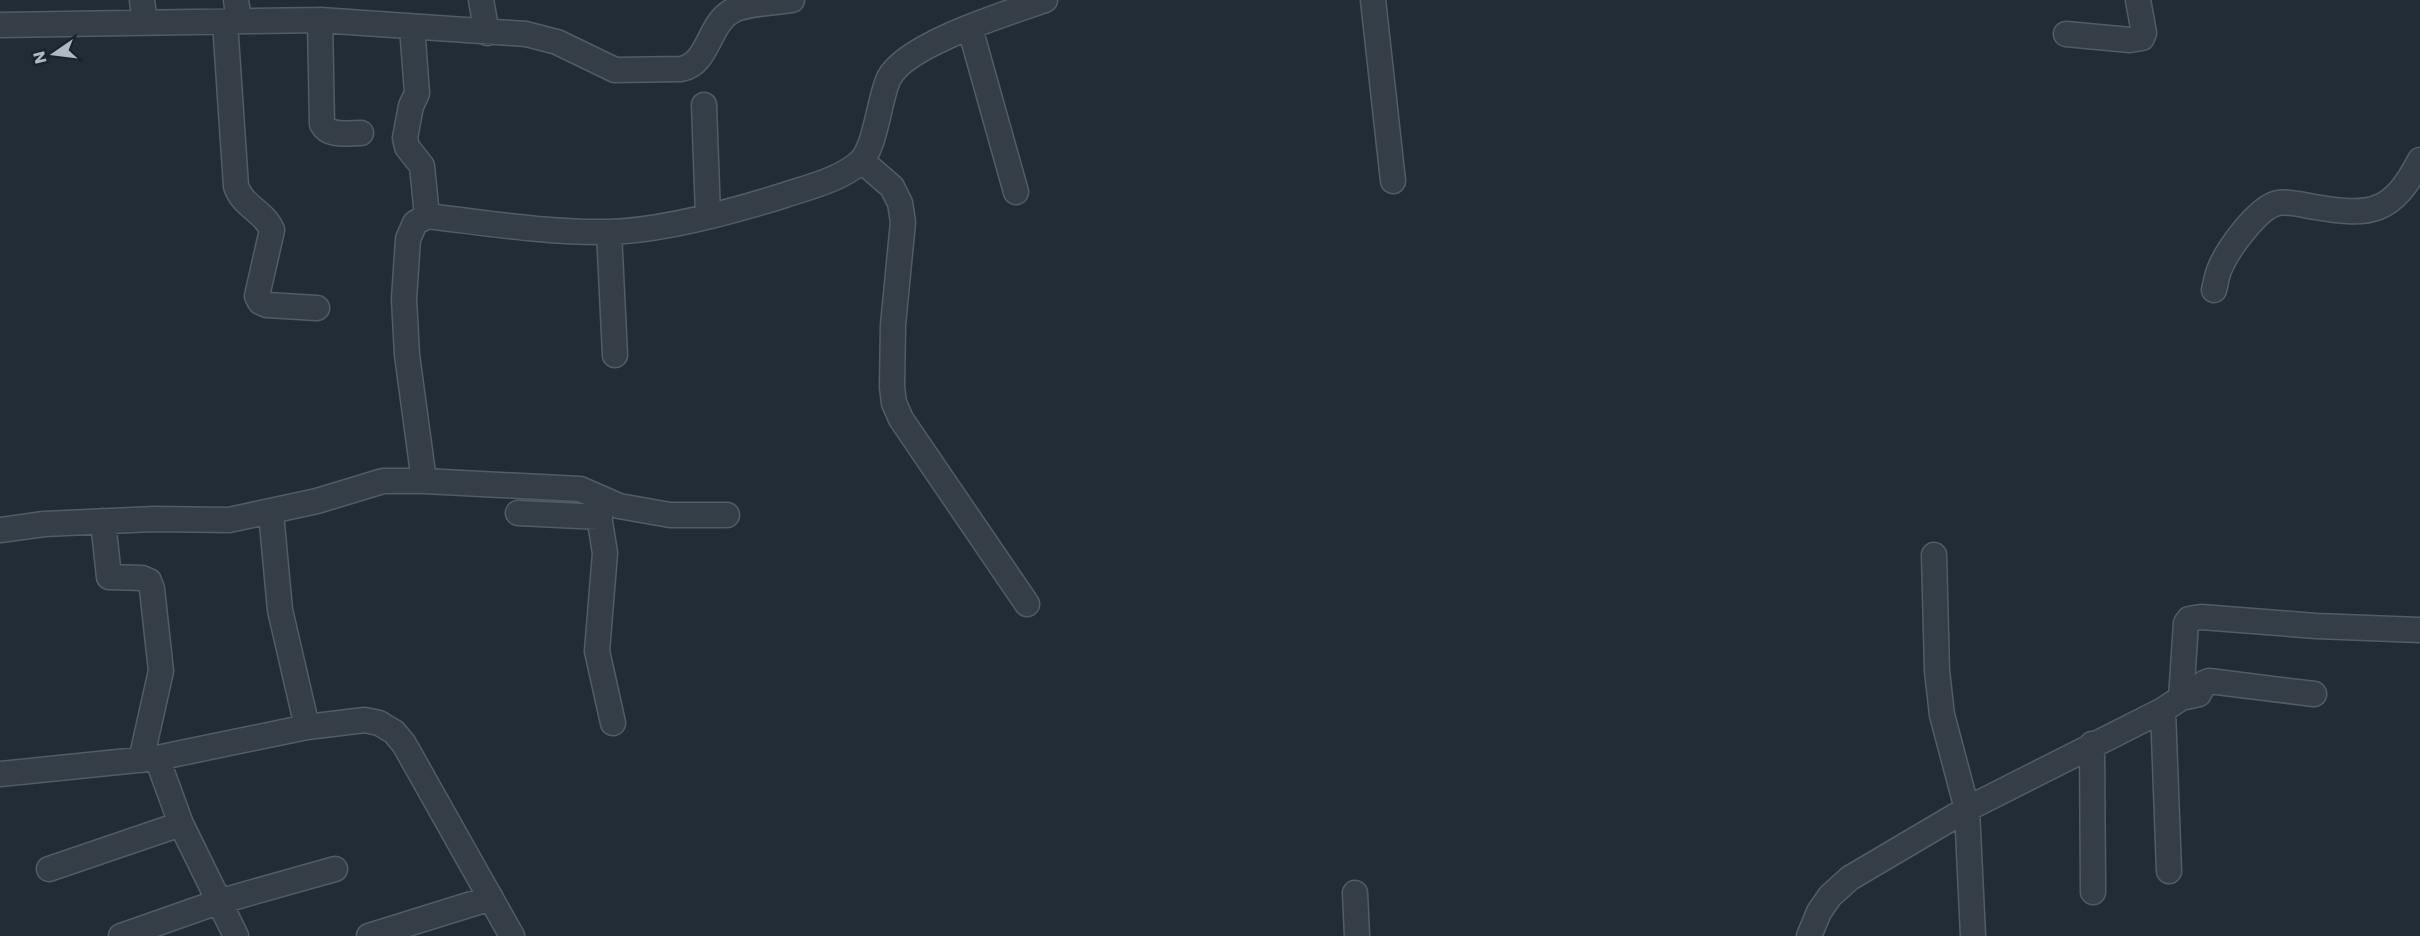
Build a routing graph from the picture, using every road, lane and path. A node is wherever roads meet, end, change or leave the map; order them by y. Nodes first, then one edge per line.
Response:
1 (481, 0) edge
2 (792, 0) edge
3 (1045, 0) edge
4 (1373, 0) edge
5 (2138, 0) edge
6 (767, 2) edge
7 (144, 11) edge
8 (233, 14) edge
9 (320, 20) junction
10 (0, 25) edge
11 (412, 27) junction
12 (970, 28) junction
13 (486, 33) junction
14 (2066, 34) dead end
15 (704, 105) dead end
16 (361, 133) dead end
17 (2420, 160) edge
18 (862, 161) junction
19 (1393, 181) dead end
20 (1016, 192) dead end
21 (708, 215) junction
22 (427, 216) junction
23 (609, 232) junction
24 (2214, 290) dead end
25 (317, 308) dead end
26 (615, 355) dead end
27 (424, 481) junction
28 (598, 507) junction
29 (271, 513) junction
30 (518, 513) dead end
31 (727, 515) dead end
32 (103, 521) junction
33 (0, 530) edge
34 (1934, 555) dead end
35 (1027, 604) dead end
36 (2420, 630) edge
37 (2314, 694) dead end
38 (2172, 704) junction
39 (613, 723) dead end
40 (308, 727) junction
41 (2092, 744) junction
42 (149, 759) junction
43 (0, 774) edge
44 (1966, 809) junction
45 (181, 824) junction
46 (49, 869) dead end
47 (335, 869) dead end
48 (2169, 871) dead end
49 (2093, 892) dead end
50 (1355, 893) dead end
51 (491, 898) junction
52 (218, 902) junction
53 (121, 936) edge
54 (236, 936) edge
55 (369, 936) edge
56 (512, 936) edge
57 (1357, 936) edge
58 (1809, 936) edge
59 (1972, 936) edge

1 - 13 street
2 - 6 street
3 - 12 street
4 - 19 street
5 - 14 street
6 - 13 street
7 - 8 street
7 - 10 street
8 - 9 street
8 - 25 street
9 - 11 street
9 - 16 street
11 - 13 street
11 - 22 street
12 - 18 street
12 - 20 street
15 - 21 street
17 - 24 street
18 - 21 street
18 - 35 street
21 - 23 street
22 - 23 street
22 - 27 street
23 - 26 street
27 - 28 street
27 - 29 street
28 - 30 street
28 - 31 street
28 - 39 street
29 - 32 street
29 - 40 street
32 - 33 street
32 - 42 street
34 - 44 street
36 - 38 street
37 - 38 street
38 - 41 street
38 - 48 street
40 - 42 street
40 - 51 street
41 - 44 street
41 - 49 street
42 - 43 street
42 - 45 street
44 - 58 street
44 - 59 street
45 - 46 street
45 - 52 street
47 - 52 street
50 - 57 street
51 - 55 street
51 - 56 street
52 - 53 street
52 - 54 street

